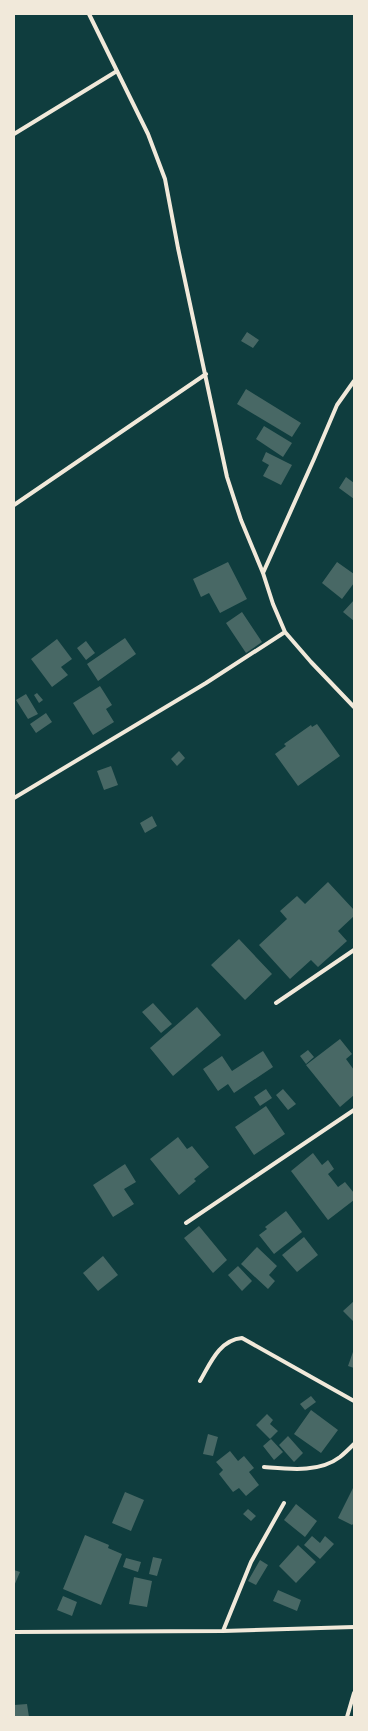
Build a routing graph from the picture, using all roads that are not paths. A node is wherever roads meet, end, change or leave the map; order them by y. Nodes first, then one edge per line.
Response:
1 (89, 14) edge
2 (117, 71) junction
3 (14, 134) edge
4 (206, 374) junction
5 (354, 381) edge
6 (14, 505) edge
7 (262, 573) junction
8 (285, 632) junction
9 (354, 707) edge
10 (14, 798) edge
11 (354, 950) edge
12 (276, 1003) dead end
13 (354, 1110) edge
14 (186, 1222) dead end
15 (200, 1381) dead end
16 (354, 1401) edge
17 (354, 1444) edge
18 (264, 1467) dead end
19 (284, 1503) dead end
20 (354, 1627) edge
21 (223, 1631) junction
22 (14, 1632) edge
23 (354, 1693) edge
24 (347, 1717) edge

1 - 2 street
2 - 3 street
2 - 4 street
4 - 6 street
4 - 7 street
5 - 7 street
7 - 8 street
8 - 9 street
8 - 10 street
11 - 12 street
13 - 14 street
15 - 16 street
17 - 18 street
19 - 21 street
20 - 21 street
21 - 22 street
23 - 24 street

